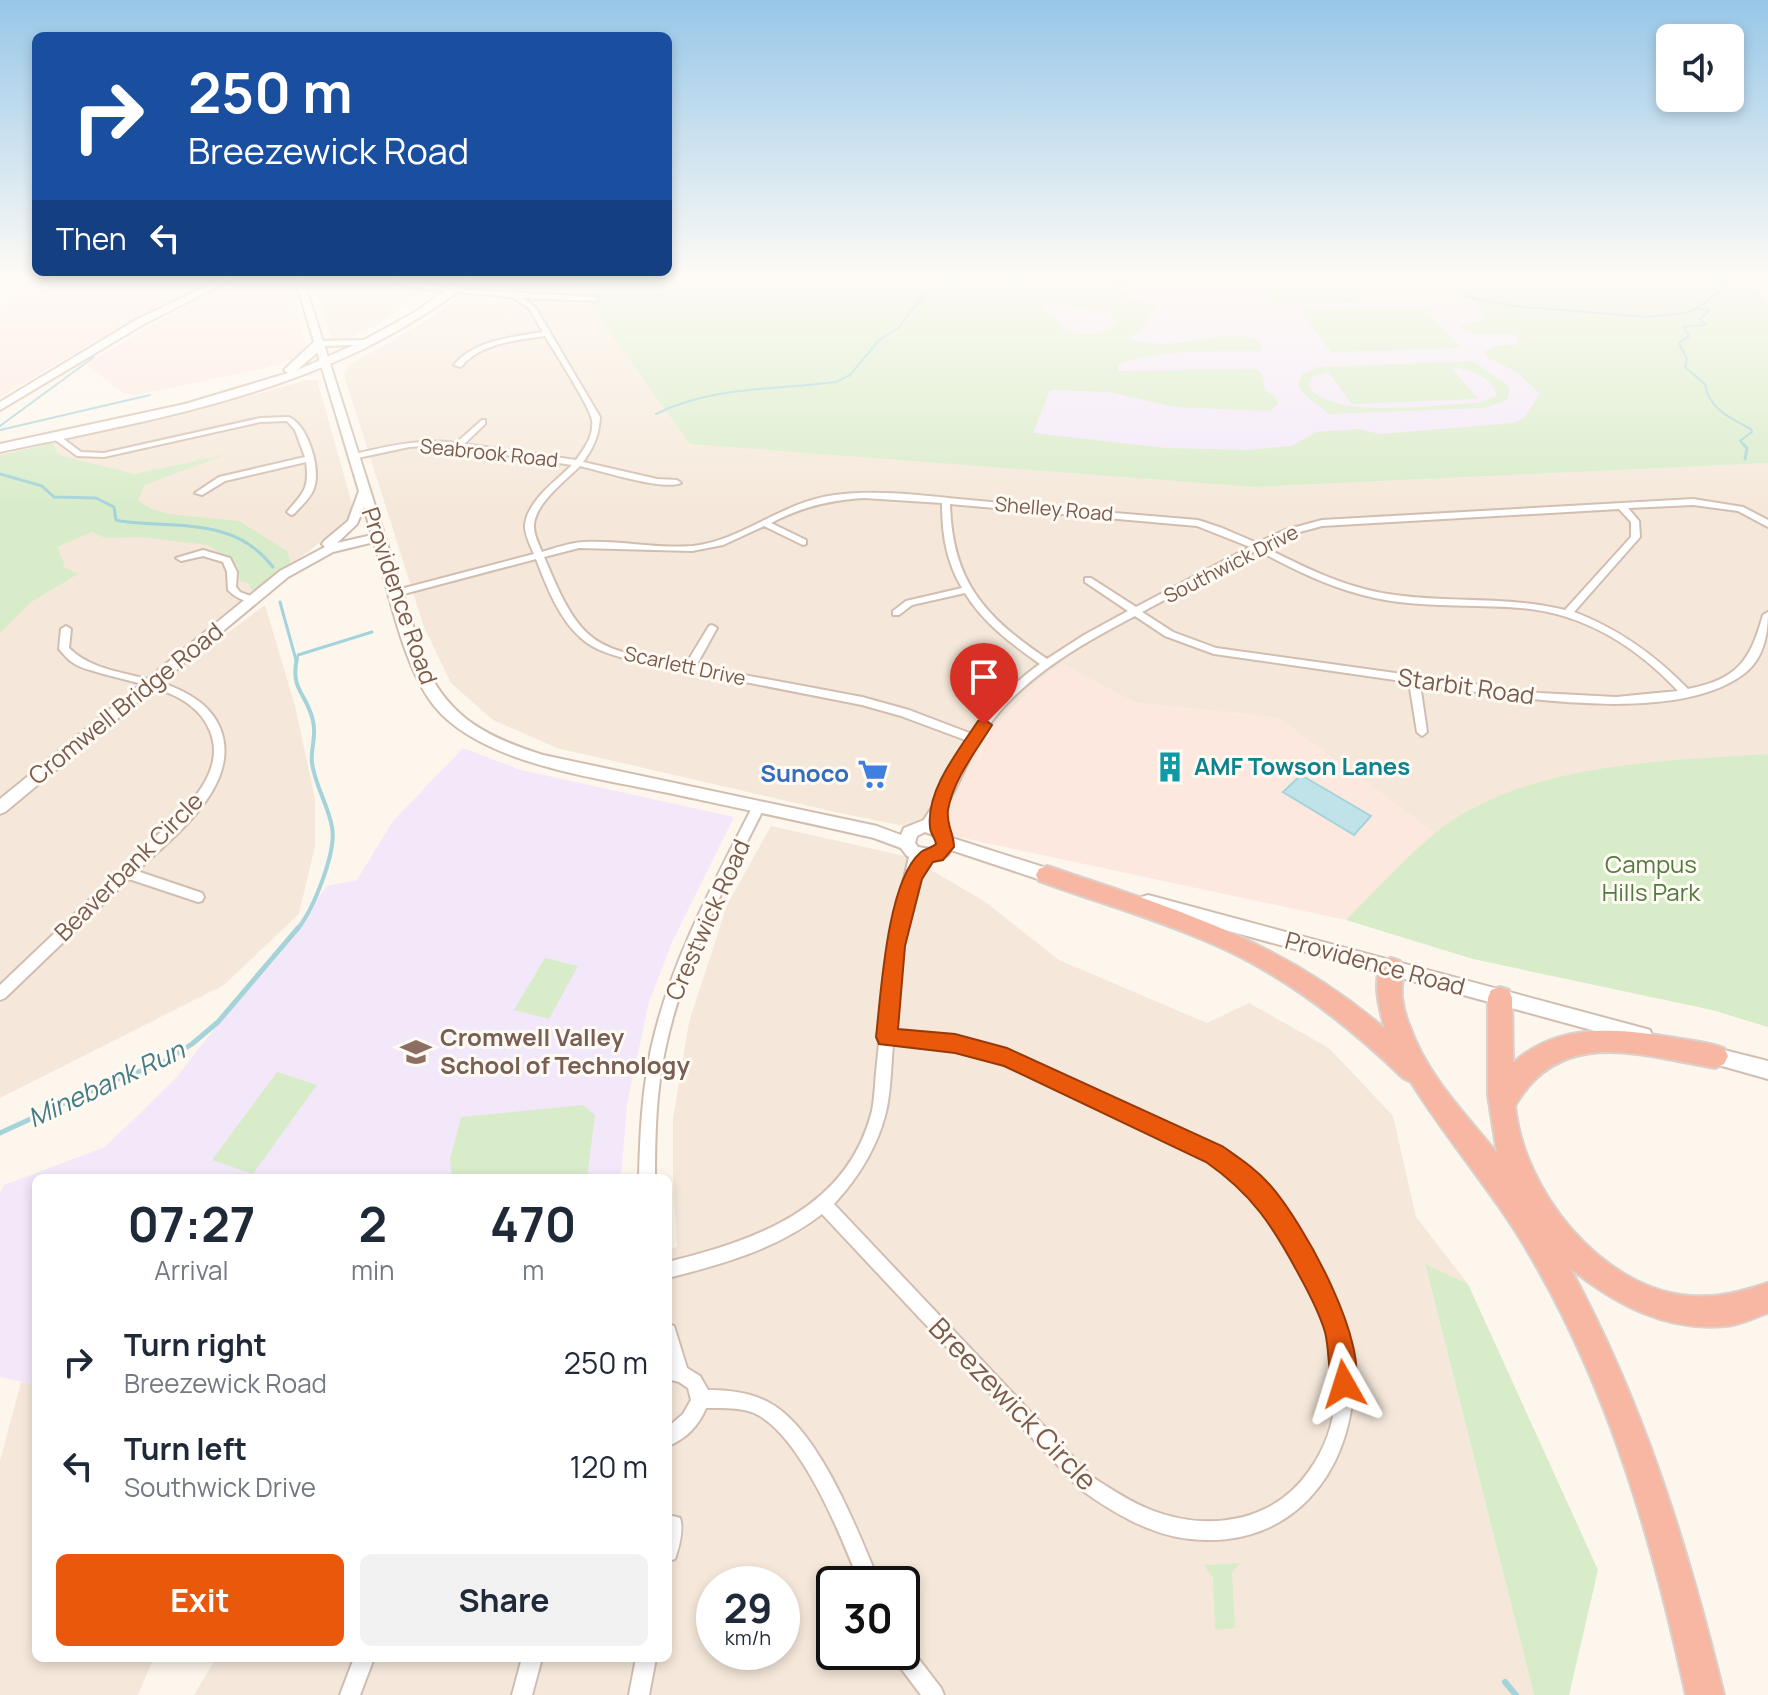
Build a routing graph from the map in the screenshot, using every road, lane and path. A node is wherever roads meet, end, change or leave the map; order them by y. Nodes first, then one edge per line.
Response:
1 (87, 354) edge
2 (319, 354) edge
3 (322, 354) edge
4 (352, 354) edge
5 (471, 354) edge
6 (560, 354) edge
7 (458, 365) dead end
8 (292, 373) junction
9 (328, 378) junction
10 (0, 407) edge
11 (482, 422) dead end
12 (74, 431) junction
13 (54, 436) junction
14 (0, 439) edge
15 (458, 446) junction
16 (0, 448) edge
17 (67, 448) junction
18 (353, 457) junction
19 (307, 459) junction
20 (578, 463) junction
21 (677, 483) dead end
22 (364, 491) junction
23 (199, 493) dead end
24 (946, 500) junction
25 (1622, 507) junction
26 (1768, 511) edge
27 (291, 512) dead end
28 (1757, 516) junction
29 (765, 523) junction
30 (1768, 524) edge
31 (379, 538) junction
32 (803, 542) dead end
33 (1259, 547) junction
34 (539, 554) junction
35 (181, 558) dead end
36 (300, 563) junction
37 (1088, 580) dead end
38 (967, 590) junction
39 (396, 593) junction
40 (253, 600) junction
41 (896, 613) dead end
42 (1135, 613) junction
43 (1568, 613) junction
44 (1768, 615) edge
45 (712, 628) dead end
46 (66, 629) dead end
47 (1047, 664) junction
48 (689, 668) junction
49 (1414, 680) junction
50 (149, 685) junction
51 (1685, 692) junction
52 (1422, 732) dead end
53 (973, 739) junction
54 (759, 806) junction
55 (0, 808) edge
56 (927, 842) junction
57 (127, 873) junction
58 (1047, 875) junction
59 (198, 897) dead end
60 (1391, 968) junction
61 (0, 994) edge
62 (1500, 998) junction
63 (886, 1037) junction
64 (1715, 1056) junction
65 (1768, 1070) edge
66 (1429, 1086) junction
67 (1503, 1101) junction
68 (647, 1174) edge
69 (823, 1204) junction
70 (672, 1269) edge
71 (1768, 1298) edge
72 (674, 1371) edge
73 (701, 1399) junction
74 (672, 1434) edge
75 (673, 1525) dead end
76 (672, 1530) edge
77 (862, 1566) edge
78 (362, 1662) edge
79 (531, 1662) edge
80 (645, 1662) edge
81 (915, 1670) edge
82 (350, 1695) edge
83 (522, 1695) edge
84 (639, 1695) edge
85 (934, 1695) edge
86 (1705, 1695) edge

1 - 10 main road
2 - 8 main road
3 - 9 street, Providence Road
4 - 9 main road
5 - 7 street
6 - 20 street, Scarlett Drive
8 - 9 main road
8 - 12 main road
8 - 14 main road
9 - 18 street, Providence Road
11 - 15 street
12 - 13 main road
12 - 17 street
13 - 16 main road
13 - 17 street
15 - 18 street, Seabrook Road
15 - 20 street, Seabrook Road
17 - 19 street
18 - 22 street, Providence Road
19 - 23 street
19 - 27 street
20 - 21 street, Seabrook Road
20 - 34 street, Scarlett Drive
22 - 31 street, Providence Road
22 - 36 street
24 - 29 street, Shelley Road
24 - 33 street, Shelley Road
24 - 38 street
25 - 28 street, Southwick Drive
25 - 33 street, Southwick Drive
25 - 43 street
26 - 28 street
28 - 30 street
29 - 32 street
29 - 34 street, Shelley Road
31 - 36 street, Cromwell Bridge Road
31 - 39 street, Providence Road
31 - 40 street, Cromwell Bridge Road
33 - 42 street, Southwick Drive
33 - 43 street, Shelley Road
34 - 39 street, Shelley Road
34 - 48 street, Scarlett Drive
35 - 40 street
36 - 40 street, Cromwell Bridge Road
37 - 42 street, Starbit Road
38 - 41 street
38 - 47 street
39 - 54 street, Providence Road
40 - 50 street, Cromwell Bridge Road
42 - 47 street, Southwick Drive
42 - 49 street, Starbit Road
43 - 51 street, Shelley Road
44 - 51 street, Starbit Road
45 - 48 street
46 - 50 street, Beaverbank Circle
47 - 53 street, Southwick Drive
48 - 53 street, Scarlett Drive
49 - 51 street, Starbit Road
49 - 52 street
50 - 55 street, Cromwell Bridge Road
50 - 57 street, Beaverbank Circle
53 - 56 street, Southwick Drive
54 - 56 street, Providence Road
54 - 68 street, Crestwick Road
56 - 58 street, Providence Road
56 - 63 street
57 - 59 street
57 - 61 street, Beaverbank Circle
58 - 60 street, Providence Road
58 - 66 highway
60 - 62 street, Providence Road
60 - 66 highway
62 - 64 street, Providence Road
62 - 67 highway
63 - 69 street
63 - 69 street, Breezewick Circle
64 - 65 street, Providence Road
64 - 67 highway
66 - 86 highway
67 - 71 highway
69 - 70 street
72 - 73 street
73 - 74 street
73 - 77 street
75 - 76 street
78 - 82 street
79 - 83 street
80 - 84 street
81 - 85 street

